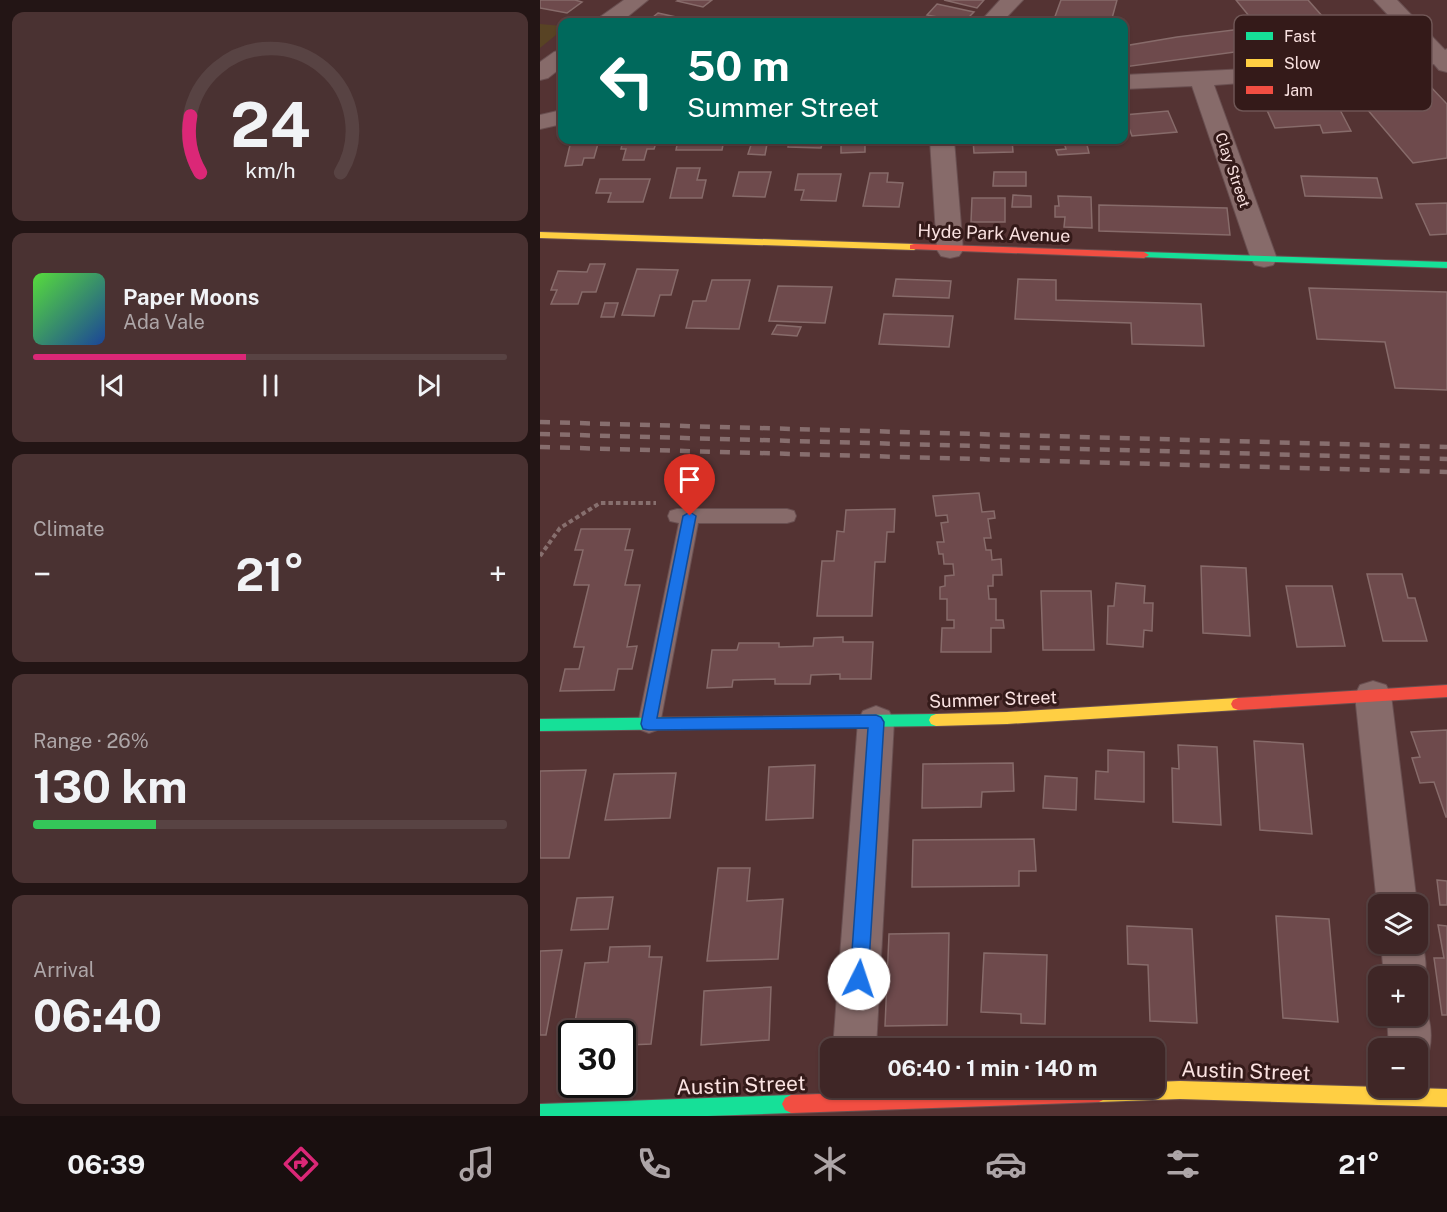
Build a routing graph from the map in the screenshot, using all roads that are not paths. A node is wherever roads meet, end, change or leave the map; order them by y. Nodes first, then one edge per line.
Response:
1 (637, 0) edge
2 (1012, 0) edge
3 (1385, 0) edge
4 (1400, 15) edge
5 (613, 18) edge
6 (994, 18) edge
7 (1432, 47) edge
8 (1444, 59) edge
9 (558, 60) edge
10 (540, 73) edge
11 (1234, 77) edge
12 (1201, 80) junction
13 (1128, 82) edge
14 (558, 118) edge
15 (540, 122) edge
16 (942, 144) edge
17 (540, 235) edge
18 (950, 250) junction
19 (1264, 260) junction
20 (1447, 266) edge
21 (788, 516) dead end
22 (1447, 691) edge
23 (1373, 695) junction
24 (876, 722) junction
25 (649, 724) junction
26 (540, 725) edge
27 (1396, 894) edge
28 (856, 1038) edge
29 (1165, 1090) edge
30 (1368, 1093) edge
31 (820, 1097) edge
32 (640, 1112) edge
33 (540, 1113) edge

1 - 5 street
2 - 6 street
3 - 4 street
7 - 8 street
9 - 10 street
11 - 12 street
12 - 13 street
12 - 19 street, Clay Street
14 - 15 street
16 - 18 street
17 - 18 street, Hyde Park Avenue
18 - 19 street, Hyde Park Avenue
19 - 20 street, Hyde Park Avenue
21 - 25 lane
22 - 23 street, Summer Street
23 - 24 street, Summer Street
23 - 27 street
24 - 25 street, Summer Street
24 - 28 street
25 - 26 street, Summer Street
29 - 30 street, Austin Street
31 - 32 street, Austin Street
32 - 33 street, Austin Street

